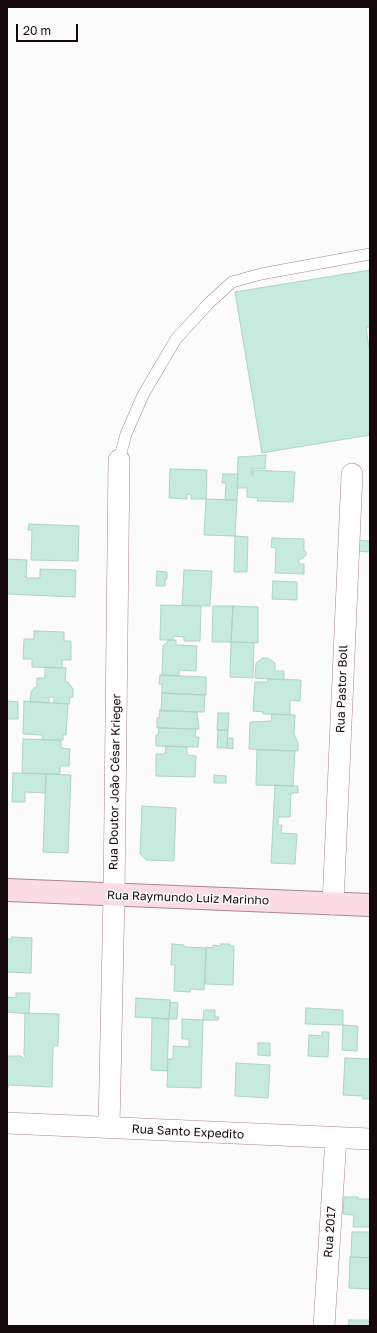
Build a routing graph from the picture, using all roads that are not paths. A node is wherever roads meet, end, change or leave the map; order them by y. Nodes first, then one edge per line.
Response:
1 (370, 254) edge
2 (119, 460) joint
3 (352, 474) dead end
4 (7, 890) edge
5 (114, 896) junction
6 (333, 904) junction
7 (370, 905) edge
8 (7, 1123) edge
9 (109, 1128) junction
10 (336, 1138) junction
11 (370, 1139) edge
12 (324, 1326) edge

1 - 2 lane
2 - 5 street, Rua Doutor João César Krieger
3 - 6 street, Rua Pastor Boll
4 - 5 street, Rua Raymundo Luiz Marinho
5 - 6 street, Rua Raymundo Luiz Marinho
5 - 9 street, Rua Doutor João César Krieger
6 - 7 street, Rua Raymundo Luiz Marinho
8 - 9 street, Rua Santo Expedito
9 - 10 street, Rua Santo Expedito
10 - 11 street, Rua Santo Expedito
10 - 12 street, Rua 2017

